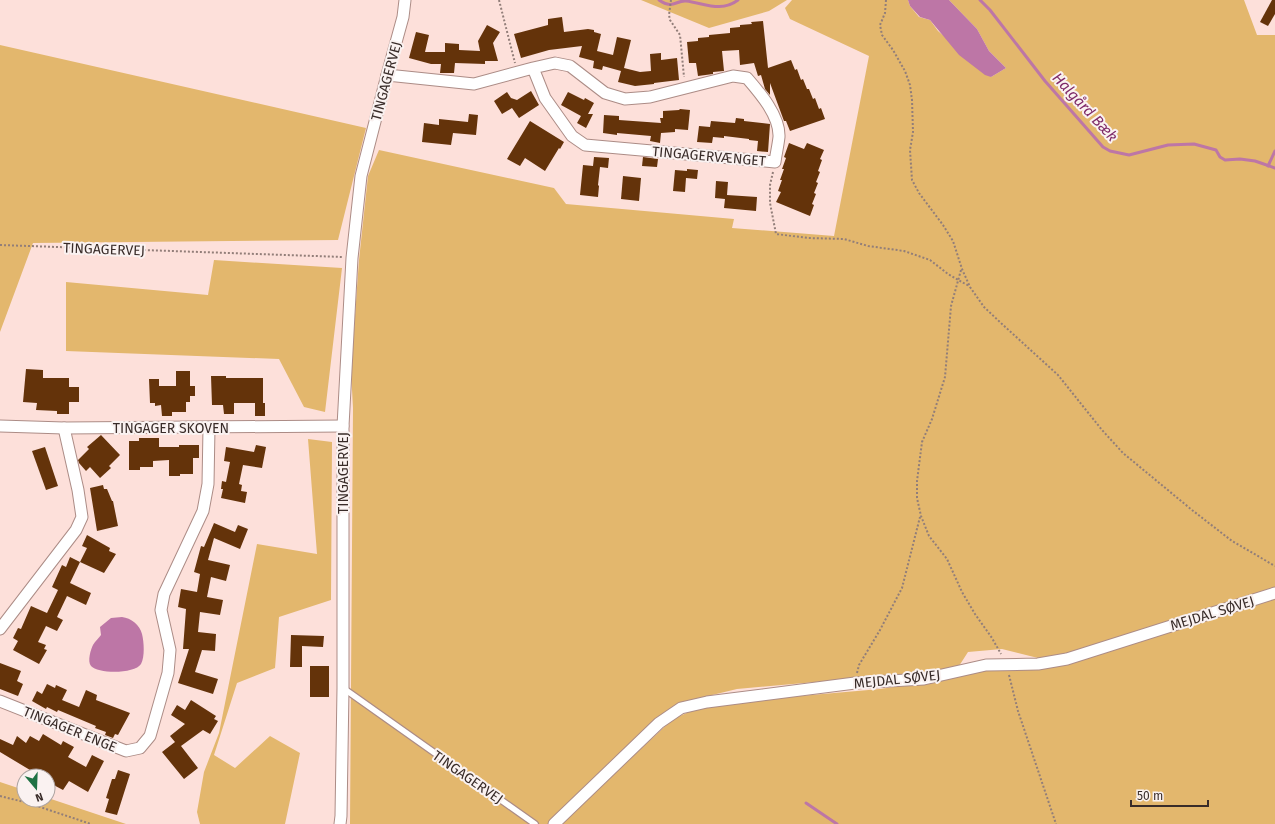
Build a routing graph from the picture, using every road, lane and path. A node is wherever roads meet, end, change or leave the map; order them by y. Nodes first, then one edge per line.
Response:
1 (405, 0) edge
2 (499, 0) edge
3 (670, 0) edge
4 (886, 0) edge
5 (533, 68) junction
6 (517, 72) junction
7 (386, 75) junction
8 (685, 88) junction
9 (775, 162) junction
10 (0, 245) edge
11 (352, 258) junction
12 (962, 269) junction
13 (958, 280) junction
14 (970, 287) junction
15 (0, 426) edge
16 (343, 426) junction
17 (64, 428) junction
18 (209, 428) junction
19 (921, 516) junction
20 (1275, 566) edge
21 (1275, 593) edge
22 (0, 629) edge
23 (1006, 664) junction
24 (855, 683) junction
25 (343, 688) junction
26 (0, 701) edge
27 (0, 796) edge
28 (91, 824) edge
29 (340, 824) edge
30 (535, 824) edge
31 (554, 824) edge
32 (1056, 824) edge

1 - 7 street, TINGAGERVEJ
2 - 6 path
3 - 8 path
4 - 12 path
5 - 6 street, TINGAGERVÆNGET
5 - 8 street, TINGAGERVÆNGET
5 - 9 street, TINGAGERVÆNGET
6 - 7 street, TINGAGERVÆNGET
7 - 11 street, TINGAGERVEJ
8 - 9 street, TINGAGERVÆNGET
9 - 13 path
10 - 11 path, TINGAGERVEJ
11 - 16 street, TINGAGERVEJ
12 - 13 path
12 - 14 path
13 - 14 path
13 - 19 path
14 - 20 path
15 - 17 street, TINGAGER SKOVEN
16 - 18 street, TINGAGER SKOVEN
16 - 25 street, TINGAGERVEJ
17 - 18 street, TINGAGER SKOVEN
17 - 22 street
18 - 26 street, TINGAGER ENGE
19 - 23 path
19 - 24 path
21 - 23 street, MEJDAL SØVEJ
23 - 24 street, MEJDAL SØVEJ
23 - 32 path
24 - 31 street, MEJDAL SØVEJ
25 - 29 street, TINGAGERVEJ
25 - 30 lane, TINGAGERVEJ
27 - 28 path

